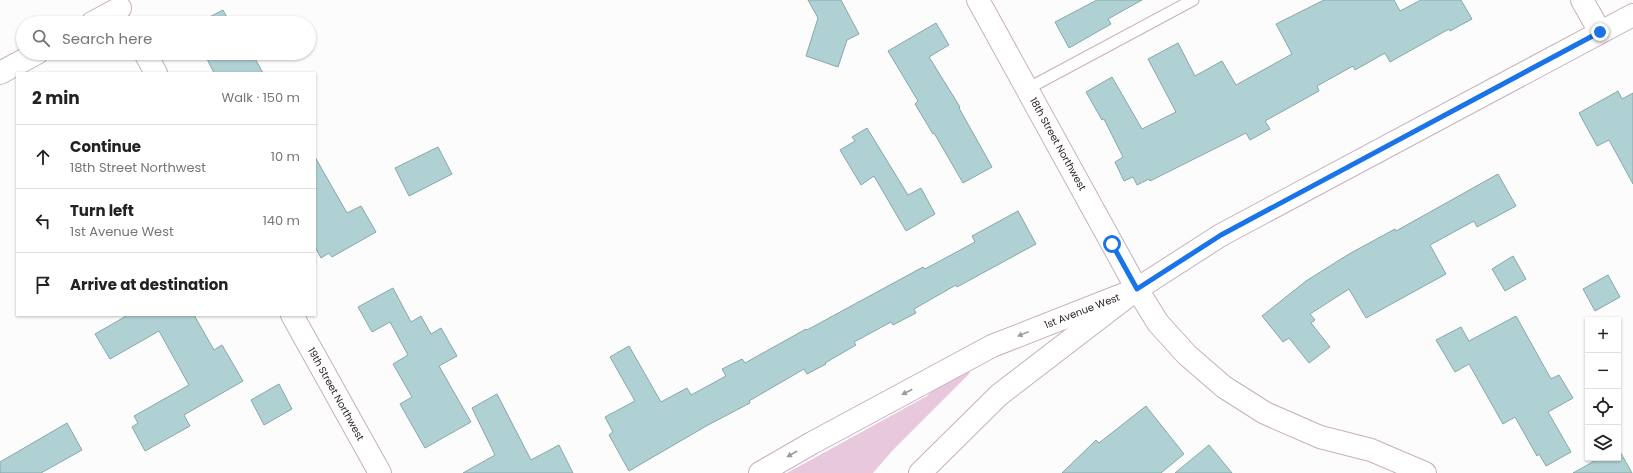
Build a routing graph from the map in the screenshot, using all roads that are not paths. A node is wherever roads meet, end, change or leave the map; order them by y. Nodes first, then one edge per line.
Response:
1 (978, 0) edge
2 (1193, 0) edge
3 (1582, 0) edge
4 (121, 10) edge
5 (1633, 15) edge
6 (108, 16) edge
7 (1600, 32) junction
8 (24, 60) edge
9 (149, 60) edge
10 (155, 72) edge
11 (0, 73) edge
12 (1027, 90) junction
13 (1137, 289) junction
14 (293, 316) edge
15 (380, 473) edge
16 (760, 473) edge
17 (920, 473) edge
18 (1425, 473) edge

1 - 12 street, 18th Street Northwest
2 - 12 lane
3 - 7 street
4 - 6 street
5 - 7 street, 1st Avenue West
7 - 13 street, 1st Avenue West
8 - 11 street
9 - 10 street
12 - 13 street, 18th Street Northwest
13 -> 16 street, 1st Avenue West
13 - 17 street
13 - 18 street, 18th Street Northwest
14 - 15 street, 19th Street Northwest

